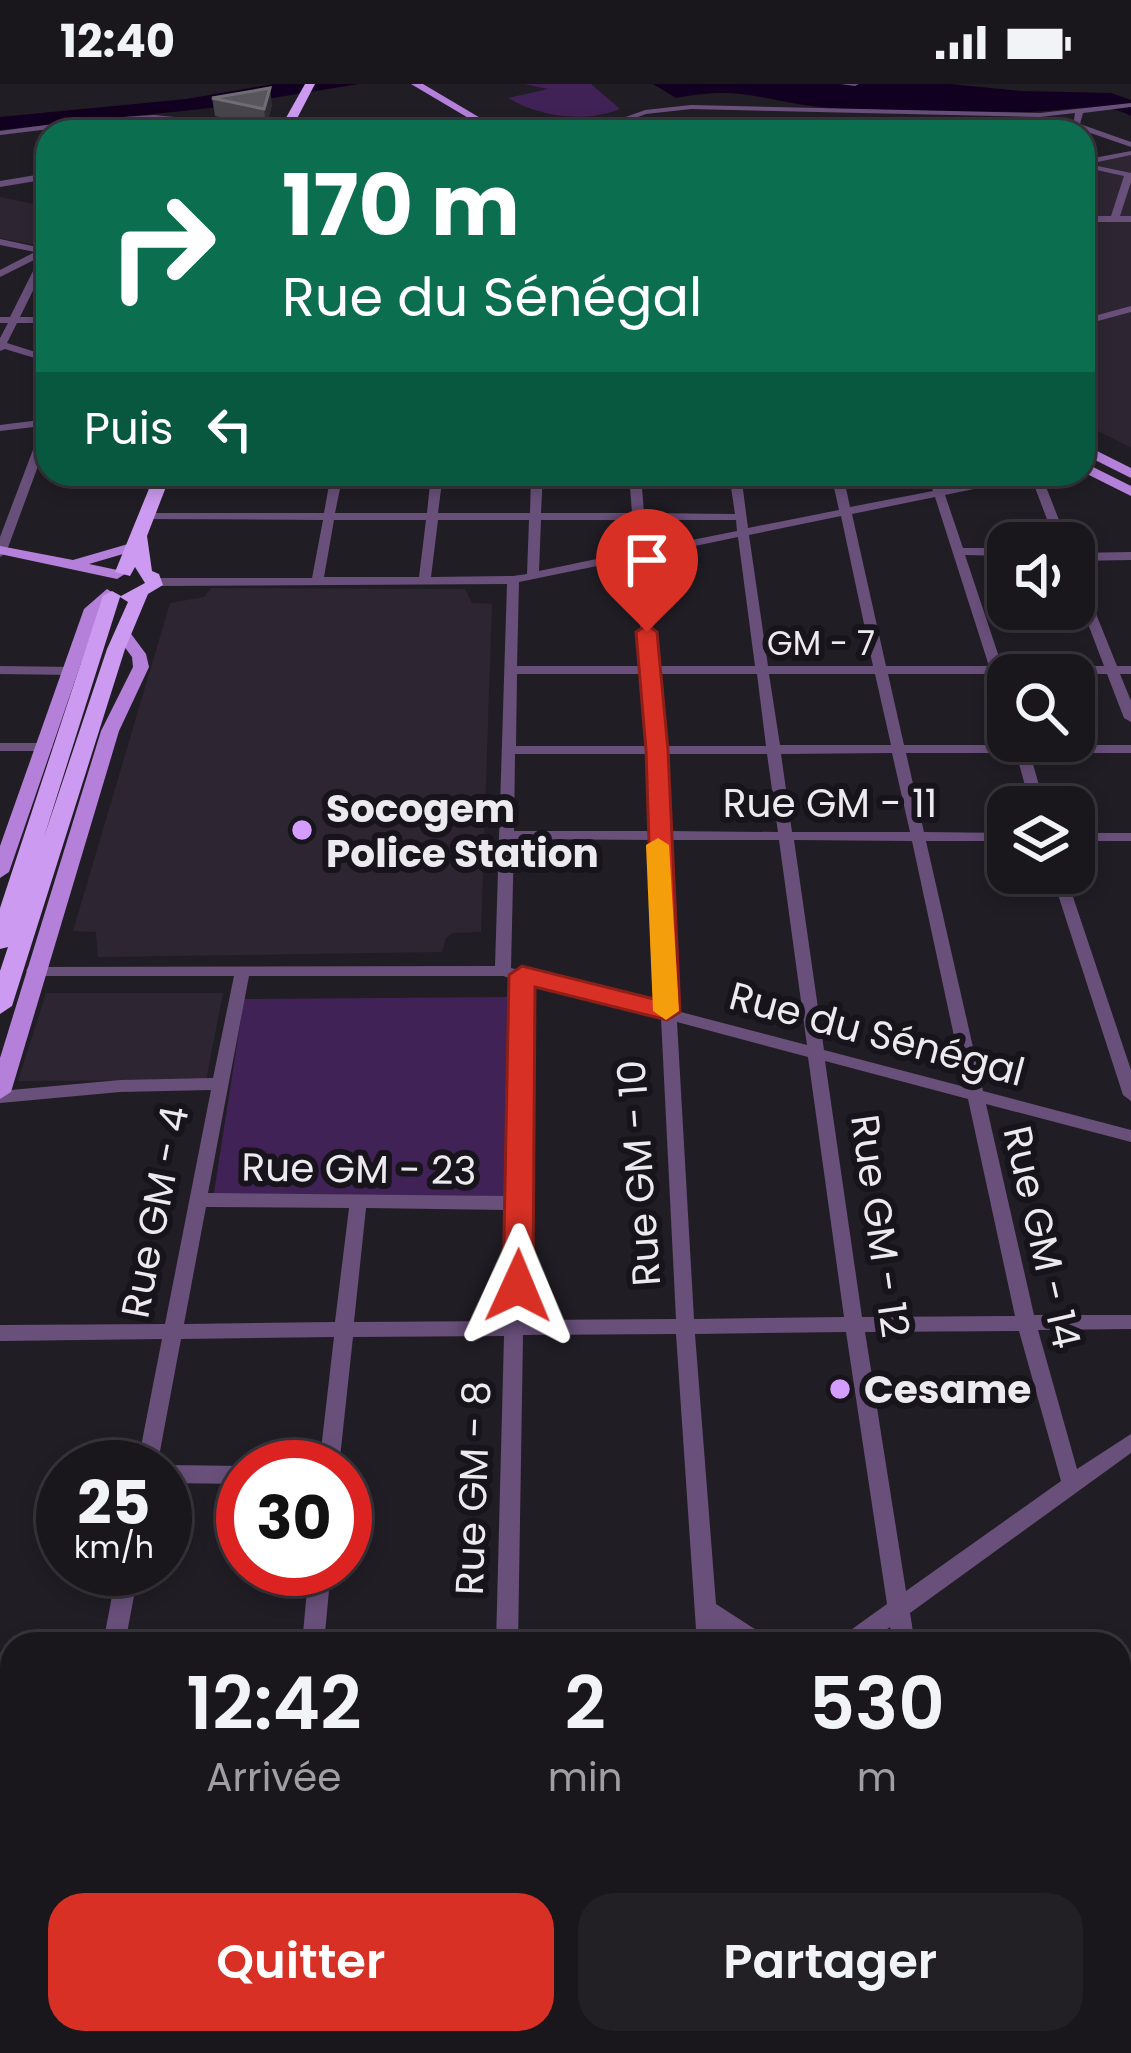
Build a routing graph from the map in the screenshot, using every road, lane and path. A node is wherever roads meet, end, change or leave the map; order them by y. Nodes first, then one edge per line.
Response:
1 (310, 84) edge
2 (403, 84) edge
3 (416, 84) edge
4 (844, 84) edge
5 (856, 84) edge
6 (1018, 84) edge
7 (1047, 84) edge
8 (1131, 106) edge
9 (1079, 113) junction
10 (130, 120) edge
11 (188, 120) edge
12 (288, 120) edge
13 (463, 120) edge
14 (478, 120) edge
15 (628, 120) edge
16 (1077, 120) edge
17 (36, 129) edge
18 (0, 133) edge
19 (1095, 133) edge
20 (1131, 149) edge
21 (1095, 160) edge
22 (1095, 167) edge
23 (1130, 175) edge
24 (36, 178) edge
25 (0, 184) edge
26 (1095, 219) edge
27 (1114, 219) junction
28 (1131, 219) edge
29 (0, 242) edge
30 (36, 248) edge
31 (36, 255) edge
32 (0, 274) edge
33 (36, 274) edge
34 (1127, 311) edge
35 (1095, 319) edge
36 (0, 320) edge
37 (17, 320) junction
38 (36, 320) edge
39 (1, 346) edge
40 (36, 355) edge
41 (36, 425) edge
42 (0, 428) edge
43 (36, 456) edge
44 (1095, 457) edge
45 (1095, 461) edge
46 (1131, 474) edge
47 (158, 486) edge
48 (335, 486) edge
49 (436, 486) edge
50 (537, 486) edge
51 (635, 486) edge
52 (737, 486) edge
53 (839, 486) edge
54 (937, 486) edge
55 (974, 486) edge
56 (1038, 486) edge
57 (1131, 492) edge
58 (939, 493) junction
59 (844, 511) junction
60 (147, 516) junction
61 (432, 516) junction
62 (536, 516) junction
63 (329, 517) junction
64 (638, 517) junction
65 (1053, 522) edge
66 (742, 525) junction
67 (138, 542) junction
68 (960, 550) junction
69 (0, 551) edge
70 (987, 551) edge
71 (640, 554) junction
72 (1095, 556) edge
73 (1131, 556) edge
74 (55, 561) junction
75 (533, 576) junction
76 (425, 580) junction
77 (513, 580) junction
78 (317, 581) junction
79 (146, 583) junction
80 (111, 584) junction
81 (1095, 626) edge
82 (123, 634) junction
83 (992, 654) edge
84 (1095, 669) edge
85 (1112, 669) junction
86 (0, 670) edge
87 (511, 670) junction
88 (650, 670) junction
89 (764, 670) junction
90 (1131, 670) edge
91 (73, 671) junction
92 (880, 671) junction
93 (987, 671) edge
94 (1131, 718) edge
95 (987, 746) edge
96 (0, 747) edge
97 (46, 747) junction
98 (1095, 748) edge
99 (777, 749) junction
100 (898, 749) junction
101 (1131, 749) edge
102 (508, 750) junction
103 (657, 750) junction
104 (507, 835) junction
105 (657, 836) junction
106 (787, 836) junction
107 (919, 836) junction
108 (6, 837) edge
109 (987, 837) edge
110 (1095, 837) edge
111 (1131, 837) edge
112 (0, 872) edge
113 (1065, 894) edge
114 (0, 942) edge
115 (34, 971) junction
116 (242, 973) junction
117 (513, 973) junction
118 (0, 1006) edge
119 (667, 1012) junction
120 (817, 1053) junction
121 (219, 1084) junction
122 (0, 1094) edge
123 (975, 1095) junction
124 (1131, 1095) edge
125 (1131, 1136) edge
126 (198, 1200) junction
127 (358, 1203) junction
128 (520, 1203) junction
129 (1026, 1322) junction
130 (1131, 1322) edge
131 (854, 1324) junction
132 (688, 1325) junction
133 (518, 1327) junction
134 (345, 1328) junction
135 (173, 1329) junction
136 (0, 1333) edge
137 (152, 1440) edge
138 (332, 1440) edge
139 (1131, 1442) edge
140 (1072, 1486) junction
141 (123, 1596) edge
142 (317, 1596) edge
143 (899, 1604) junction
144 (705, 1609) junction
145 (116, 1632) edge
146 (314, 1632) edge
147 (507, 1632) edge
148 (707, 1632) edge
149 (740, 1632) edge
150 (864, 1632) edge
151 (902, 1632) edge

1 - 12 highway
2 - 13 main road
3 - 14 main road
4 - 5 street
6 - 7 street
8 - 9 street
9 - 15 street
9 - 16 street
10 - 11 street
17 - 18 street
19 - 20 street
20 - 21 street
22 - 23 street
23 - 27 street
24 - 25 street
26 - 27 street
27 - 28 street
29 - 30 street
31 - 32 street
33 - 37 street
34 - 35 street
36 - 37 street
37 - 38 street
37 - 39 street
39 - 40 street
41 - 42 street
43 - 69 street
44 - 46 main road
45 - 57 main road
47 - 60 highway
48 - 63 street
49 - 61 street
50 - 62 street
51 - 64 street, Rue GM - 10
52 - 66 street, Rue GM - 12
53 - 59 street, Rue GM - 14
54 - 58 street
55 - 58 street
56 - 65 street
58 - 59 street
58 - 68 street
59 - 66 street
59 - 92 street, Rue GM - 14
60 - 63 street
60 - 67 highway
61 - 62 street
61 - 63 street
61 - 76 street
62 - 64 street
62 - 75 street
63 - 78 street
64 - 66 street
64 - 71 street, Rue GM - 10
66 - 71 street
66 - 89 street, Rue GM - 12
67 - 74 main road
67 - 79 highway
67 - 80 highway
68 - 70 street
68 - 83 street
69 - 74 main road
71 - 75 street
71 - 88 street, Rue GM - 10
72 - 73 street
74 - 80 main road
75 - 77 street
76 - 77 street
76 - 78 street
77 - 87 street, Rue GM - 8
78 - 79 street
79 - 80 highway
79 - 82 highway
80 - 91 main road
80 - 114 highway
81 - 85 street
82 - 115 main road
82 - 118 highway
84 - 85 street, GM - 7
85 - 90 street, GM - 7
85 - 94 street
86 - 91 street
87 - 88 street, GM - 7
87 - 102 street, Rue GM - 8
88 - 89 street, GM - 7
88 - 103 street, Rue GM - 10
89 - 92 street, GM - 7
89 - 99 street, Rue GM - 12
91 - 97 main road
92 - 93 street, GM - 7
92 - 100 street, Rue GM - 14
95 - 100 street
96 - 97 street
97 - 108 main road
98 - 101 street
99 - 100 street
99 - 103 street
99 - 106 street, Rue GM - 12
100 - 107 street, Rue GM - 14
102 - 103 street
102 - 104 street, Rue GM - 8
103 - 105 street, Rue GM - 10
104 - 105 street, Rue GM - 11
104 - 117 street, Rue GM - 8
105 - 106 street, Rue GM - 11
105 - 119 street, Rue GM - 10
106 - 107 street, Rue GM - 11
106 - 120 street, Rue GM - 12
107 - 109 street, Rue GM - 11
107 - 123 street, Rue GM - 14
108 - 112 main road
110 - 111 street
113 - 124 street
115 - 116 street, Rue du Sénégal
115 - 122 main road
116 - 117 street, Rue du Sénégal
116 - 121 street, Rue GM - 4
117 - 119 street, Rue du Sénégal
117 - 128 street, Rue GM - 8
119 - 120 street, Rue du Sénégal
119 - 132 street, Rue GM - 10
120 - 123 street, Rue du Sénégal
120 - 131 street, Rue GM - 12
121 - 122 street
121 - 126 street, Rue GM - 4
123 - 125 street, Rue du Sénégal
123 - 129 street, Rue GM - 14
126 - 127 street, Rue GM - 23
126 - 135 street, Rue GM - 4
127 - 128 street, Rue GM - 23
127 - 134 street
128 - 133 street, Rue GM - 8
129 - 130 street
129 - 131 street
129 - 140 street, Rue GM - 14
131 - 132 street
131 - 143 street, Rue GM - 12
132 - 133 street
132 - 144 street, Rue GM - 10
133 - 134 street
133 - 147 street, Rue GM - 8
134 - 135 street
134 - 138 street
135 - 136 street
135 - 137 street, Rue GM - 4
139 - 140 street
140 - 143 street
141 - 145 street
142 - 146 street
143 - 150 street
143 - 151 street, Rue GM - 12
144 - 148 street, Rue GM - 10
144 - 149 street

